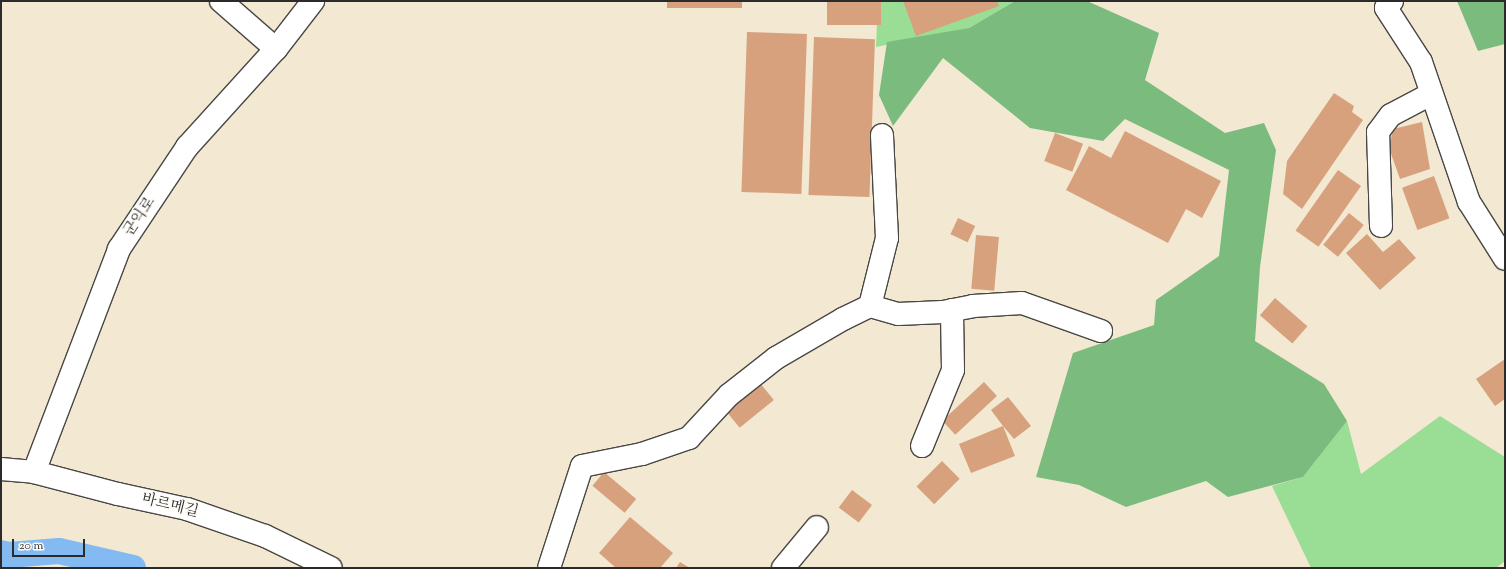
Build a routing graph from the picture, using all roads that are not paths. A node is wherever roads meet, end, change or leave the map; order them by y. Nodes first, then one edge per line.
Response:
1 (221, 1) edge
2 (313, 1) edge
3 (1392, 1) edge
4 (276, 49) junction
5 (1431, 94) junction
6 (882, 135) dead end
7 (1381, 226) dead end
8 (1505, 259) edge
9 (870, 306) junction
10 (952, 310) junction
11 (1102, 331) dead end
12 (922, 446) dead end
13 (1, 469) edge
14 (34, 472) junction
15 (817, 527) dead end
16 (331, 568) edge
17 (549, 568) edge
18 (783, 568) edge

1 - 4 street
2 - 4 street, 군익로
3 - 5 street
4 - 14 street, 군익로
5 - 7 street
5 - 8 street
6 - 9 street
9 - 10 street
9 - 17 street
10 - 11 street
10 - 12 street
13 - 14 street, 바르메길
14 - 16 street, 바르메길
15 - 18 street

